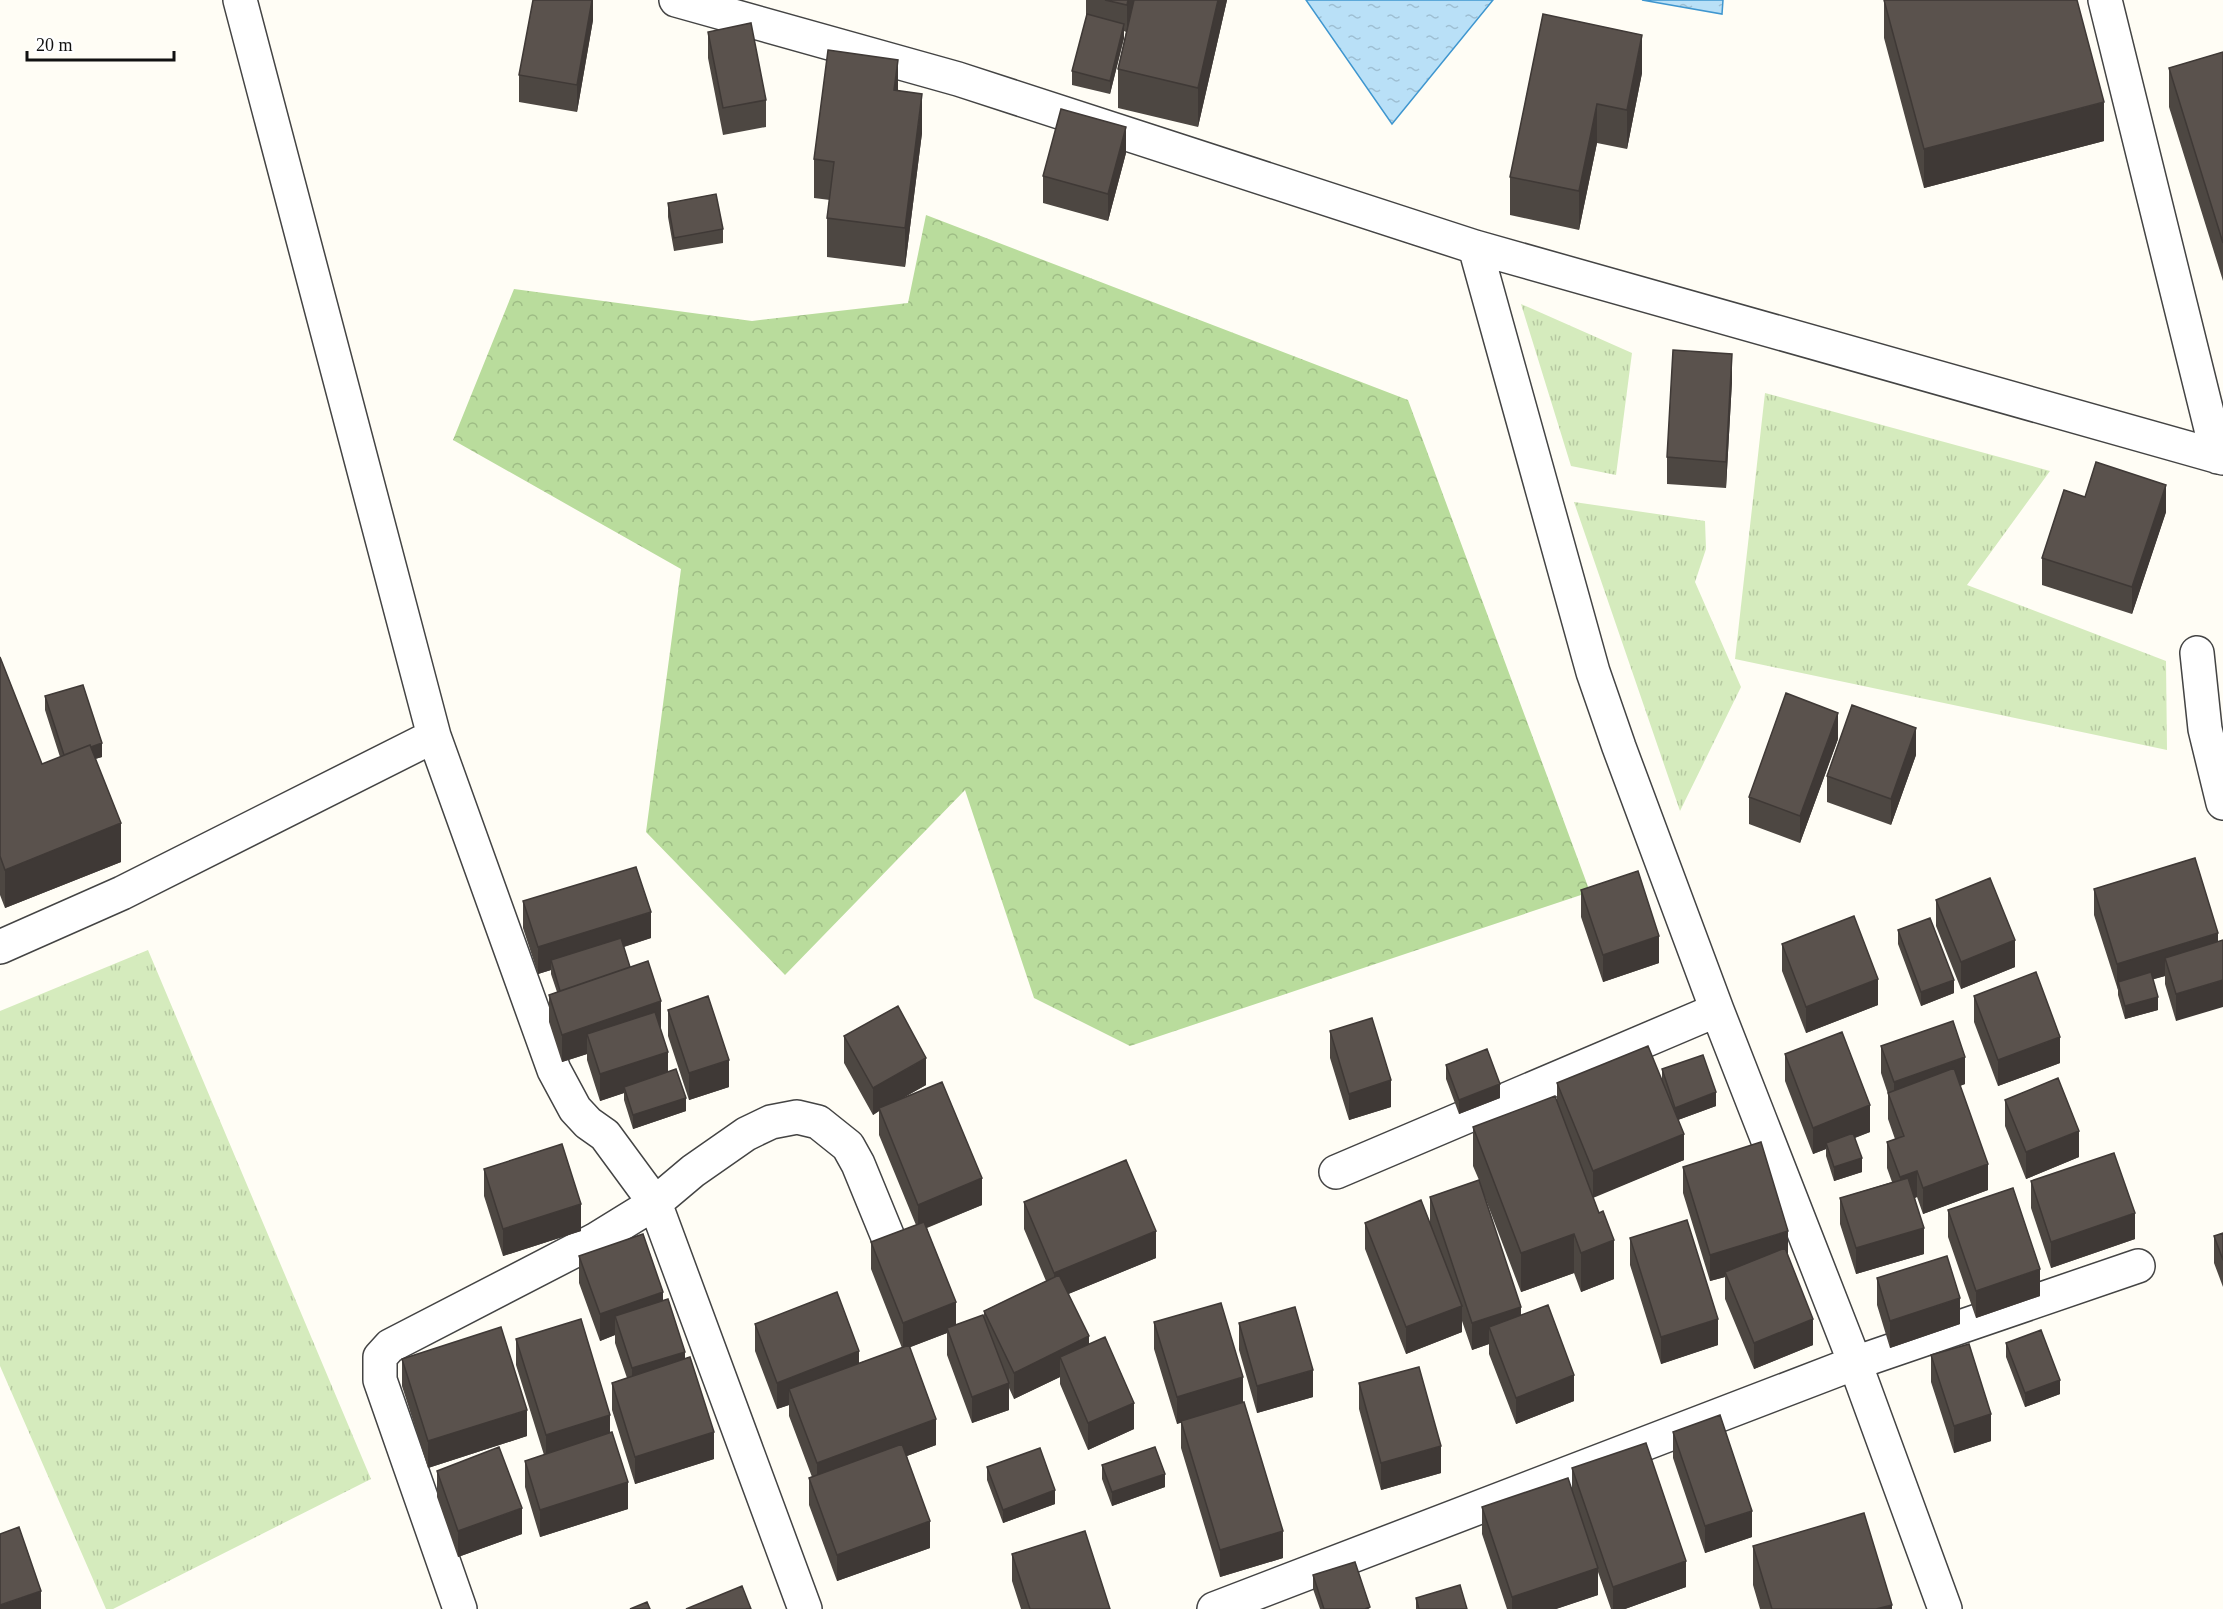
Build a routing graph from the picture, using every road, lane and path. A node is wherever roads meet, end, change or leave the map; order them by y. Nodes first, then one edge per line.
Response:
1 (240, 0) edge
2 (676, 0) edge
3 (2104, 0) edge
4 (1475, 247) junction
5 (2221, 457) edge
6 (2197, 653) dead end
7 (434, 736) junction
8 (2223, 803) edge
9 (3, 939) edge
10 (1717, 1010) junction
11 (1336, 1172) dead end
12 (655, 1203) junction
13 (890, 1242) edge
14 (2138, 1266) dead end
15 (1855, 1363) junction
16 (460, 1609) edge
17 (805, 1609) edge
18 (1214, 1609) edge
19 (1945, 1609) edge

1 - 7 street
2 - 4 street
3 - 5 street
4 - 5 street
4 - 10 street
6 - 8 street
7 - 9 street
7 - 12 street
10 - 11 street
10 - 15 street
12 - 13 street
12 - 16 street
12 - 17 street
14 - 15 street
15 - 18 street
15 - 19 street

